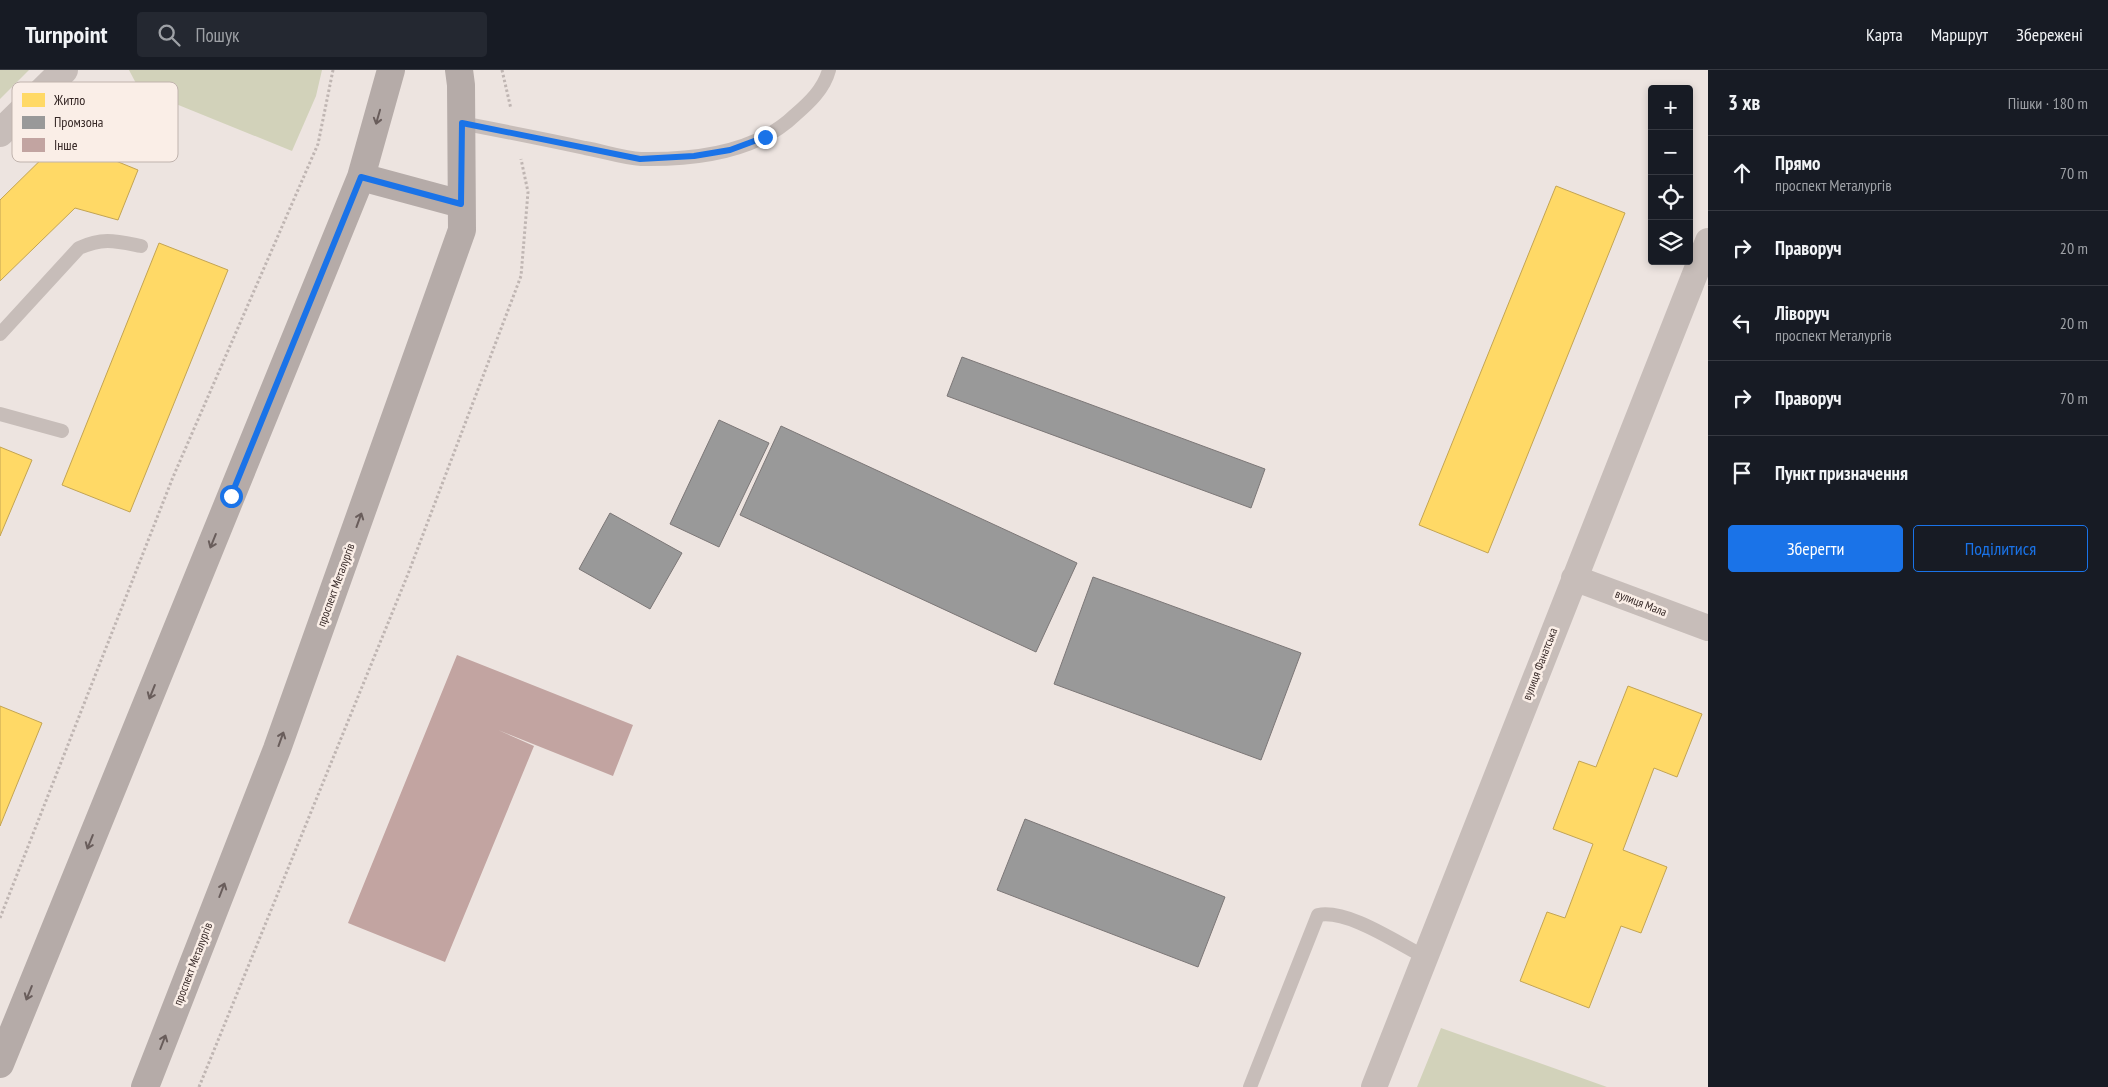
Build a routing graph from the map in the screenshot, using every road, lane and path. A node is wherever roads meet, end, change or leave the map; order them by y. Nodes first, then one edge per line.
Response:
1 (64, 70) edge
2 (333, 70) edge
3 (391, 70) edge
4 (459, 70) edge
5 (829, 70) edge
6 (52, 82) edge
7 (12, 121) edge
8 (462, 123) junction
9 (0, 133) edge
10 (361, 177) junction
11 (528, 192) dead end
12 (461, 204) junction
13 (1708, 241) edge
14 (140, 246) dead end
15 (0, 334) edge
16 (0, 414) edge
17 (62, 432) dead end
18 (1574, 578) junction
19 (1708, 628) edge
20 (0, 918) edge
21 (1425, 957) junction
22 (0, 1064) edge
23 (145, 1087) edge
24 (199, 1087) edge
25 (1250, 1087) edge
26 (1374, 1087) edge

1 - 6 street
2 - 20 path
3 -> 10 main road
4 - 8 main road, проспект Металургів
5 - 8 lane
7 - 9 street
8 - 12 main road, проспект Металургів
10 - 12 main road
10 -> 22 main road
11 - 24 path
23 -> 12 main road, проспект Металургів
13 - 18 street, вулиця Фанатська
14 - 15 lane
16 - 17 lane
18 - 19 street, вулиця Мала
18 - 21 street, вулиця Фанатська
21 - 25 lane
21 - 26 street, вулиця Фанатська

